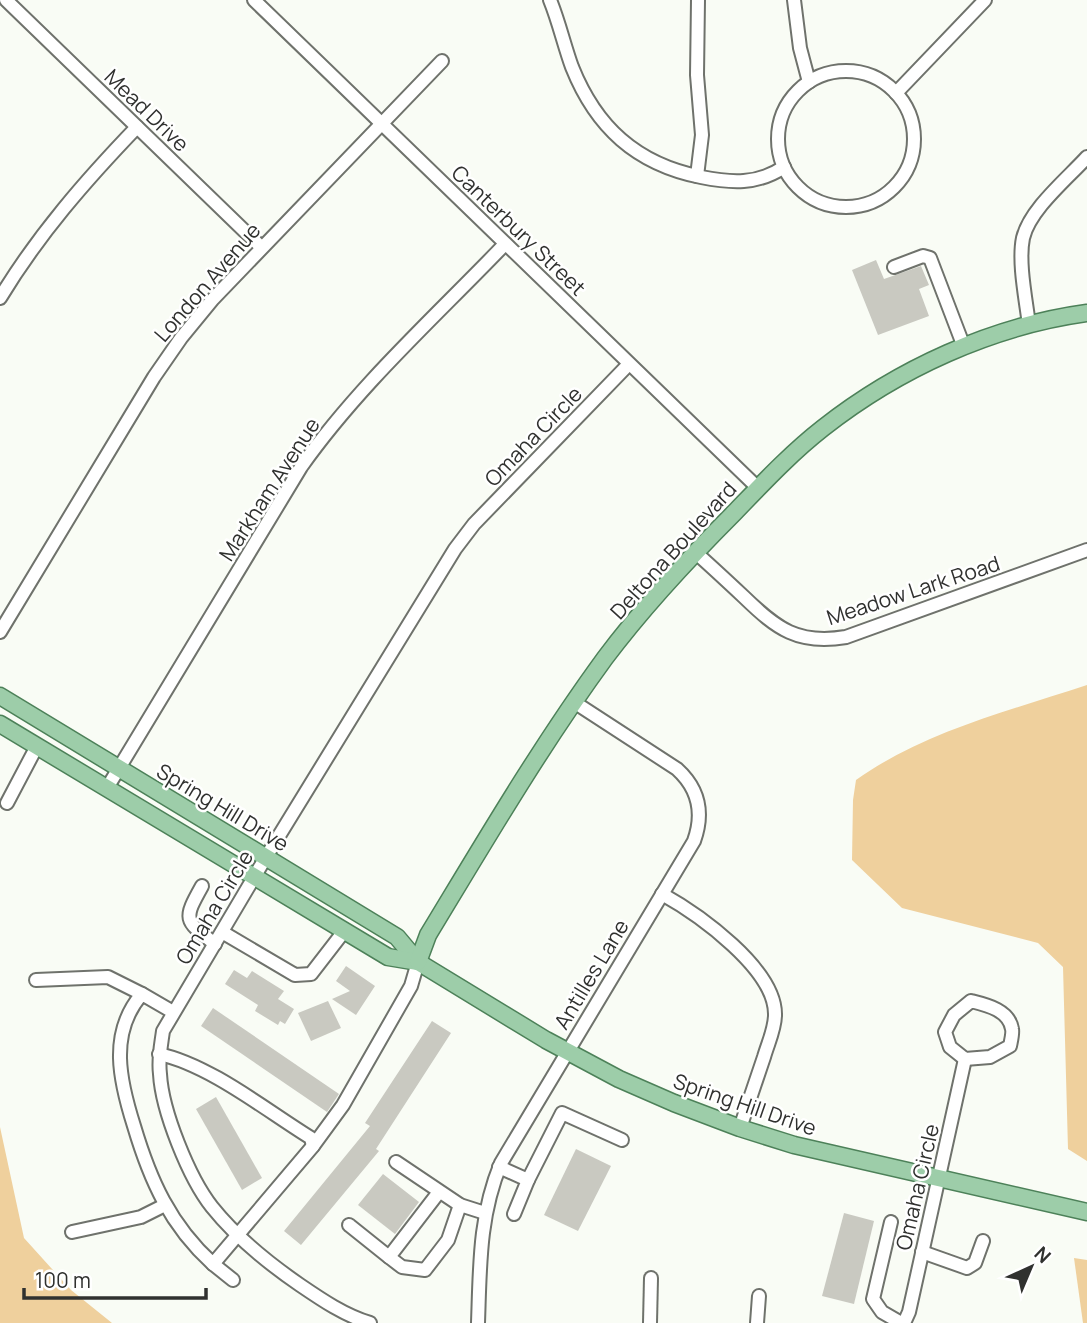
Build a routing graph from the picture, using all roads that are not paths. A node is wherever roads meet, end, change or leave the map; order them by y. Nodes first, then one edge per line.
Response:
1 (6, 0) edge
2 (254, 0) edge
3 (550, 0) edge
4 (698, 0) edge
5 (794, 0) edge
6 (985, 0) edge
7 (442, 61) dead end
8 (809, 82) junction
9 (896, 93) junction
10 (382, 123) junction
11 (137, 127) junction
12 (1087, 157) edge
13 (784, 167) junction
14 (697, 176) junction
15 (505, 244) junction
16 (261, 247) junction
17 (894, 267) dead end
18 (0, 298) edge
19 (1087, 313) edge
20 (1029, 325) junction
21 (964, 347) junction
22 (629, 364) junction
23 (758, 488) junction
24 (1087, 550) edge
25 (695, 552) junction
26 (0, 632) edge
27 (0, 696) edge
28 (573, 702) junction
29 (0, 724) edge
30 (37, 746) junction
31 (119, 767) junction
32 (107, 788) junction
33 (7, 803) dead end
34 (266, 857) junction
35 (255, 877) junction
36 (202, 886) dead end
37 (662, 894) junction
38 (345, 930) junction
39 (222, 932) junction
40 (215, 944) junction
41 (418, 962) junction
42 (36, 980) dead end
43 (142, 994) junction
44 (173, 1012) junction
45 (566, 1052) junction
46 (159, 1054) junction
47 (965, 1059) junction
48 (740, 1128) junction
49 (622, 1140) dead end
50 (313, 1146) junction
51 (396, 1162) dead end
52 (499, 1167) junction
53 (939, 1179) junction
54 (528, 1180) junction
55 (439, 1192) junction
56 (165, 1205) junction
57 (460, 1205) junction
58 (1087, 1212) edge
59 (485, 1213) junction
60 (514, 1214) dead end
61 (891, 1222) dead end
62 (349, 1225) dead end
63 (72, 1232) dead end
64 (239, 1235) junction
65 (983, 1241) dead end
66 (922, 1252) junction
67 (388, 1257) junction
68 (213, 1264) junction
69 (651, 1278) dead end
70 (233, 1280) dead end
71 (759, 1296) dead end
72 (370, 1323) edge
73 (478, 1323) edge
74 (650, 1323) edge
75 (757, 1323) edge
76 (902, 1323) edge

1 - 11 street, Mead Drive
2 - 10 street, Canterbury Street
3 - 14 street
4 - 14 street
5 - 8 street
6 - 9 street
7 - 10 street, London Avenue
8 - 9 street
8 - 13 street
9 - 13 street
10 - 15 street, Canterbury Street
10 - 16 street, London Avenue
11 - 16 street, Mead Drive
11 - 18 street
12 - 20 street
13 - 14 street
15 - 22 street, Canterbury Street
15 - 31 street, Markham Avenue
16 - 26 street, London Avenue
17 - 21 street
19 - 20 main road, Deltona Boulevard
20 - 21 main road, Deltona Boulevard
21 - 23 main road, Deltona Boulevard
22 - 23 street, Canterbury Street
22 - 34 street, Omaha Circle
23 - 25 main road, Deltona Boulevard
24 - 25 street, Meadow Lark Road
25 - 28 main road, Deltona Boulevard
27 - 31 main road, Spring Hill Drive
28 - 37 street, Antilles Lane
28 - 41 main road, Deltona Boulevard
29 - 30 main road, Spring Hill Drive
30 - 32 main road, Spring Hill Drive
30 - 33 street
31 - 32 street, Markham Avenue
31 - 34 main road, Spring Hill Drive
32 - 35 main road, Spring Hill Drive
34 - 35 street, Omaha Circle
34 - 41 main road, Spring Hill Drive
35 - 38 main road, Spring Hill Drive
35 - 39 street, Omaha Circle
36 - 40 street
37 - 45 street, Antilles Lane
37 - 48 street
38 - 39 street
38 - 41 main road, Spring Hill Drive
39 - 40 street, Omaha Circle
40 - 44 street, Omaha Circle
41 - 45 main road, Spring Hill Drive
41 - 50 street
42 - 43 street
43 - 44 street
43 - 56 street
44 - 46 street, Omaha Circle
45 - 48 main road, Spring Hill Drive
45 - 52 street, Antilles Lane
46 - 50 street
46 - 64 street, Omaha Circle
47 - 47 street
47 - 53 street, Omaha Circle
48 - 53 main road, Spring Hill Drive
49 - 54 street
50 - 64 street
51 - 55 street
52 - 54 street
52 - 59 street, Antilles Lane
53 - 58 main road, Spring Hill Drive
53 - 66 street, Omaha Circle
54 - 60 street
55 - 57 street
55 - 67 street
56 - 63 street
56 - 68 street
57 - 59 street
57 - 67 street
59 - 73 street, Antilles Lane
61 - 76 street
62 - 67 street
64 - 68 street
64 - 72 street, Omaha Circle
65 - 66 street
66 - 76 street, Omaha Circle
68 - 70 street
69 - 74 street
71 - 75 street

